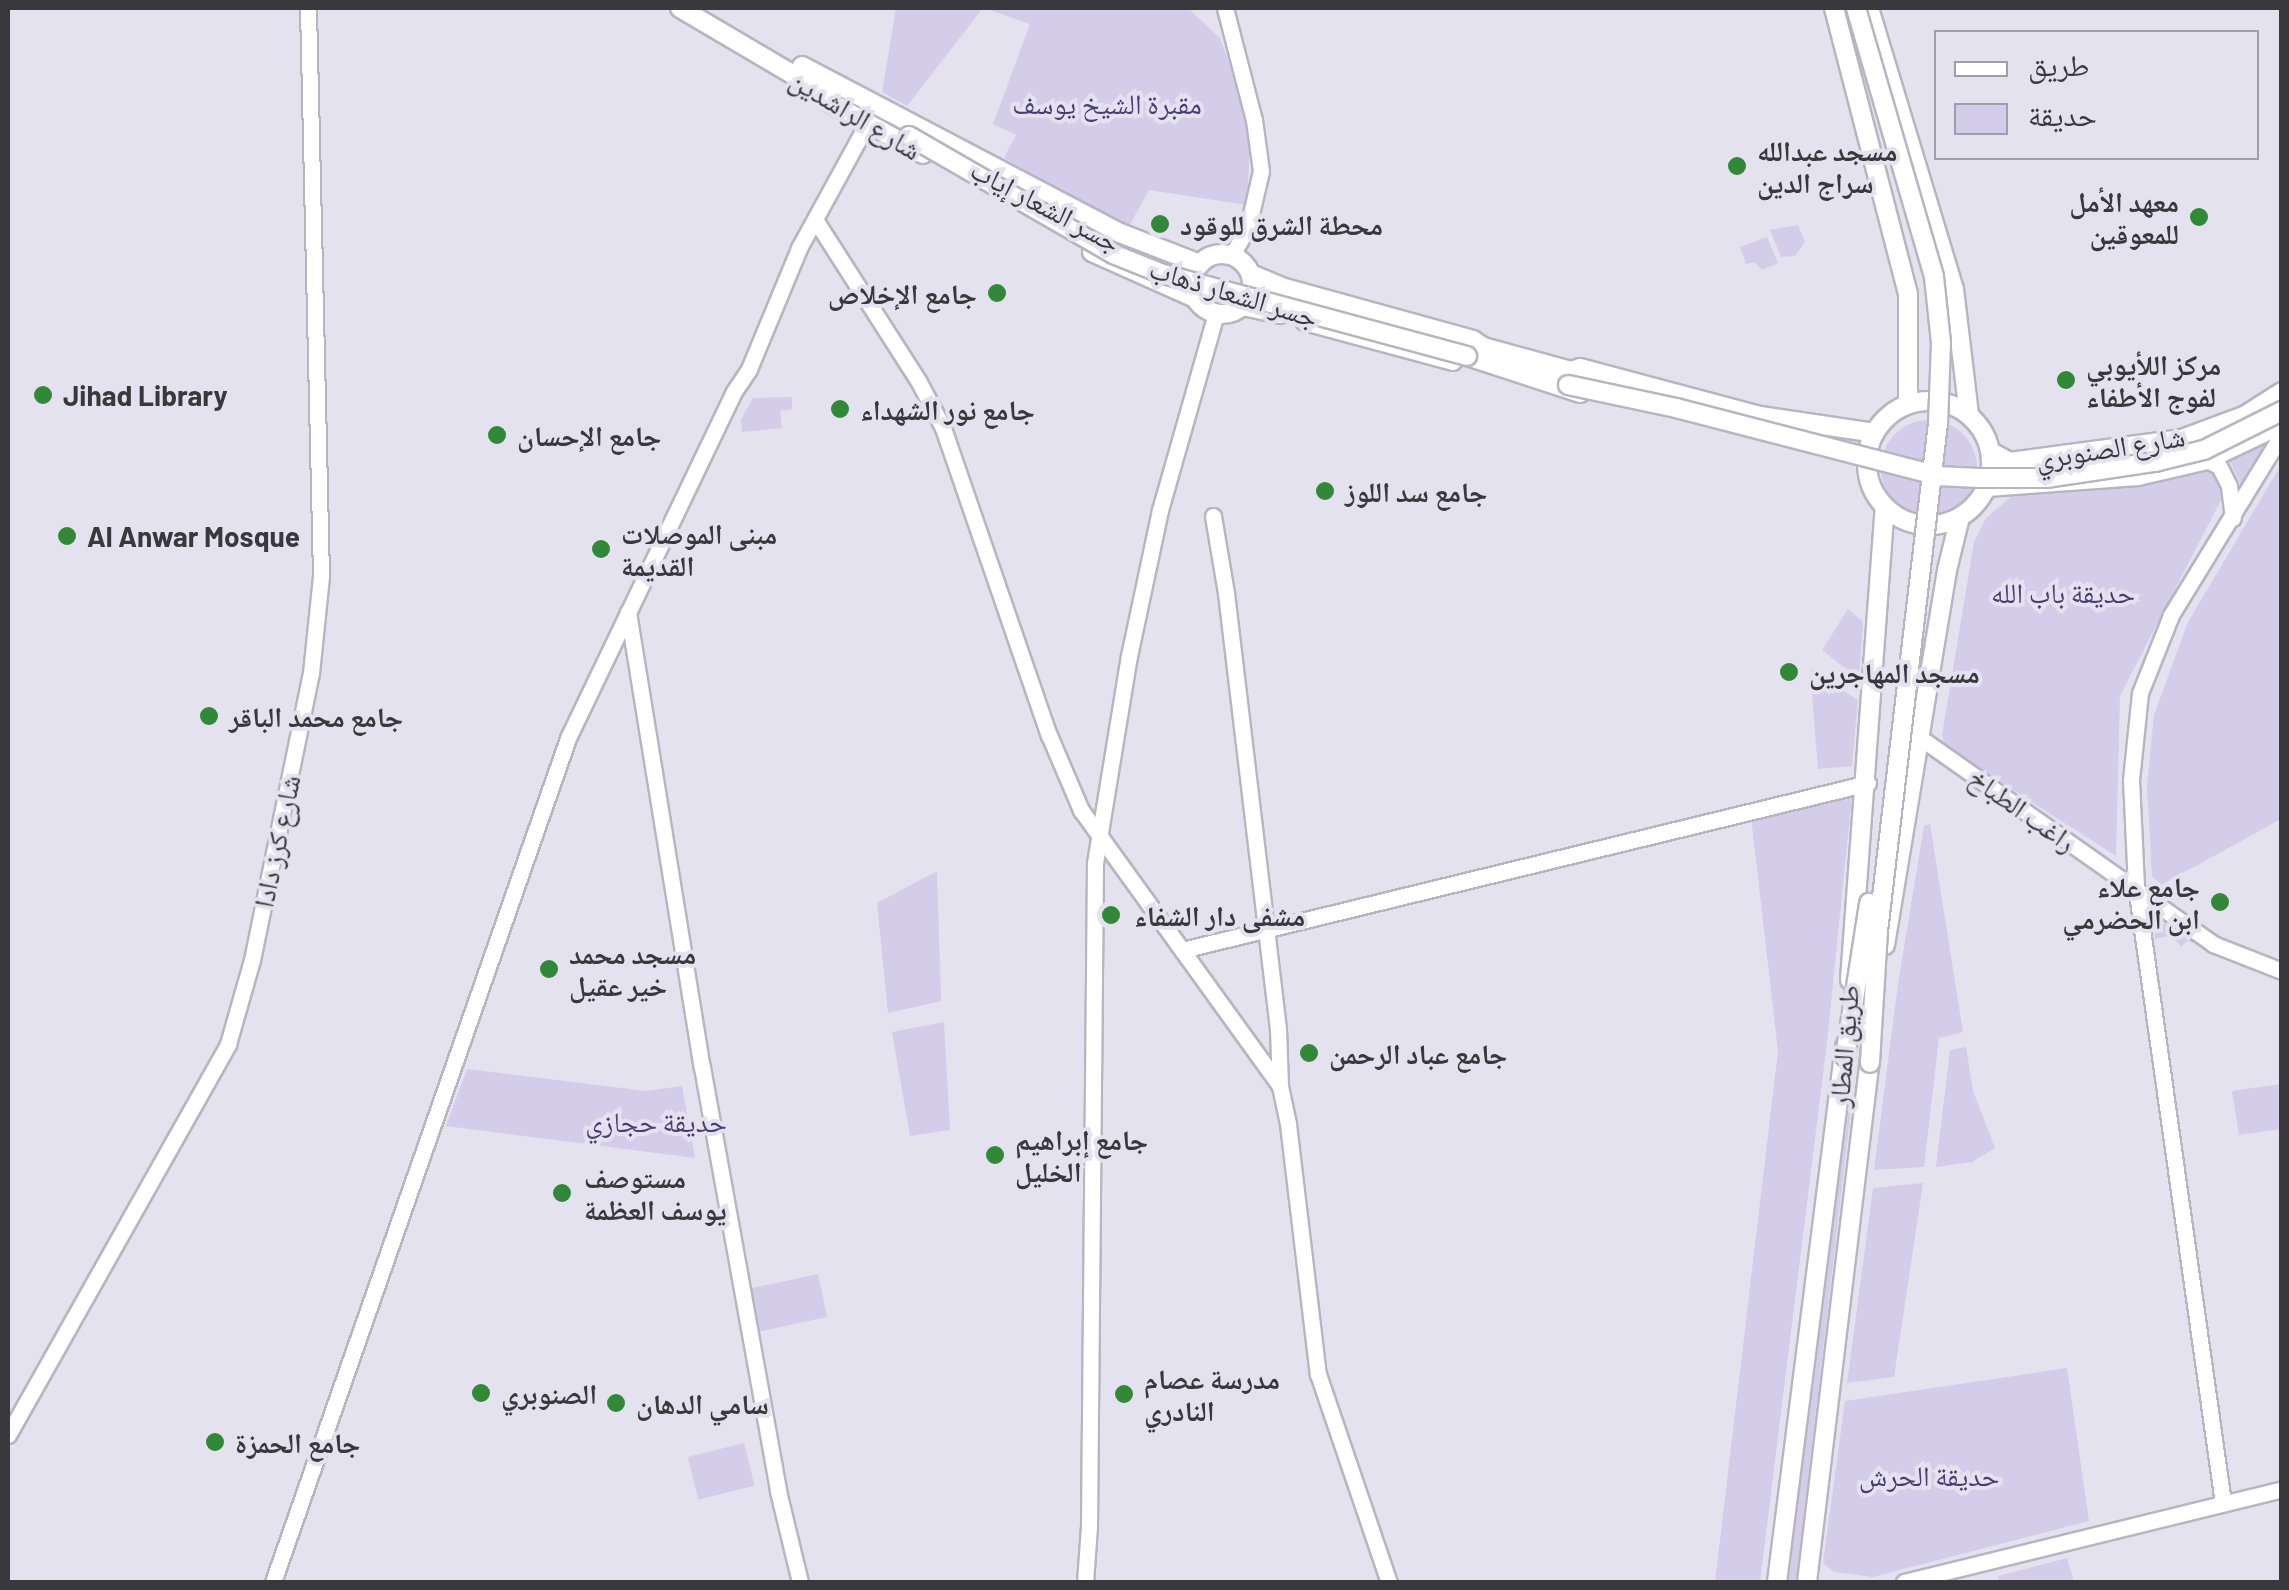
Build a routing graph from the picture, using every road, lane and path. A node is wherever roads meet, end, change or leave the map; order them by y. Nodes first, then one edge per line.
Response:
1 (308, 8) edge
2 (680, 8) edge
3 (704, 8) edge
4 (1224, 8) edge
5 (1834, 8) edge
6 (1843, 8) edge
7 (1856, 8) edge
8 (1868, 8) edge
9 (824, 86) junction
10 (868, 122) junction
11 (816, 220) junction
12 (1232, 255) junction
13 (1200, 264) junction
14 (1251, 274) junction
15 (1195, 298) junction
16 (1244, 306) junction
17 (1216, 314) junction
18 (1475, 354) junction
19 (1569, 378) junction
20 (2282, 392) edge
21 (2282, 402) edge
22 (1908, 404) junction
23 (2282, 411) edge
24 (1968, 414) junction
25 (2282, 424) edge
26 (1874, 433) junction
27 (2282, 434) edge
28 (1991, 452) junction
29 (2045, 459) junction
30 (2207, 460) junction
31 (1867, 466) junction
32 (2048, 486) junction
33 (1987, 487) junction
34 (1885, 507) junction
35 (1213, 516) dead end
36 (1960, 517) junction
37 (2233, 518) junction
38 (628, 612) junction
39 (1919, 737) junction
40 (1868, 782) junction
41 (1098, 838) junction
42 (2136, 886) junction
43 (1266, 928) junction
44 (1182, 950) junction
45 (2282, 972) edge
46 (1844, 1057) junction
47 (1870, 1063) junction
48 (1280, 1086) junction
49 (8, 1435) edge
50 (2282, 1489) edge
51 (2223, 1504) junction
52 (273, 1582) edge
53 (800, 1582) edge
54 (1084, 1582) edge
55 (1389, 1582) edge
56 (1776, 1582) edge
57 (1808, 1582) edge
58 (1904, 1582) edge

1 - 49 main road, شارع كرز دادا
2 - 9 main road, شارع الراشدين
3 - 9 main road, شارع الراشدين
4 - 12 main road
5 - 22 main road
6 - 46 main road, bridge
7 - 47 main road, bridge
8 - 24 main road
9 - 10 main road, شارع الراشدين
9 - 13 main road, شارع الراشدين
9 - 18 main road, جسر الشعار ذهاب, bridge
10 - 11 main road
10 - 15 main road, شارع الراشدين
11 - 38 main road
11 - 41 main road
12 - 13 main road
12 - 14 main road
13 - 15 main road
14 - 16 main road
14 - 18 main road
15 - 17 main road
16 - 17 main road
16 - 18 main road
17 - 41 main road
18 - 19 main road
19 - 21 main road, bridge
19 - 23 main road, bridge
19 - 26 main road
19 - 31 main road
20 - 29 main road, شارع الصنوبري
22 - 24 main road
22 - 26 main road
24 - 28 main road
25 - 30 main road, شارع الصنوبري
26 - 31 main road
27 - 37 main road
28 - 29 main road, شارع الصنوبري
28 - 33 main road
29 - 32 main road
30 - 32 main road, شارع الصنوبري
30 - 37 main road
31 - 34 main road
32 - 33 main road, شارع الصنوبري
33 - 36 main road
34 - 36 main road
34 - 40 main road, طريق المطار
35 - 43 main road
36 - 39 main road, طريق المطار
37 - 42 main road
38 - 52 main road
38 - 53 main road
39 - 42 main road, راغب الطباخ
39 - 47 main road, طريق المطار
40 - 43 main road
40 - 46 main road, طريق المطار
41 - 44 main road
41 - 54 main road
42 - 45 main road, راغب الطباخ
42 - 51 main road
43 - 44 main road
43 - 48 main road
44 - 48 main road
46 - 56 main road, طريق المطار
47 - 57 main road, طريق المطار
48 - 55 main road
50 - 51 main road
51 - 58 main road

